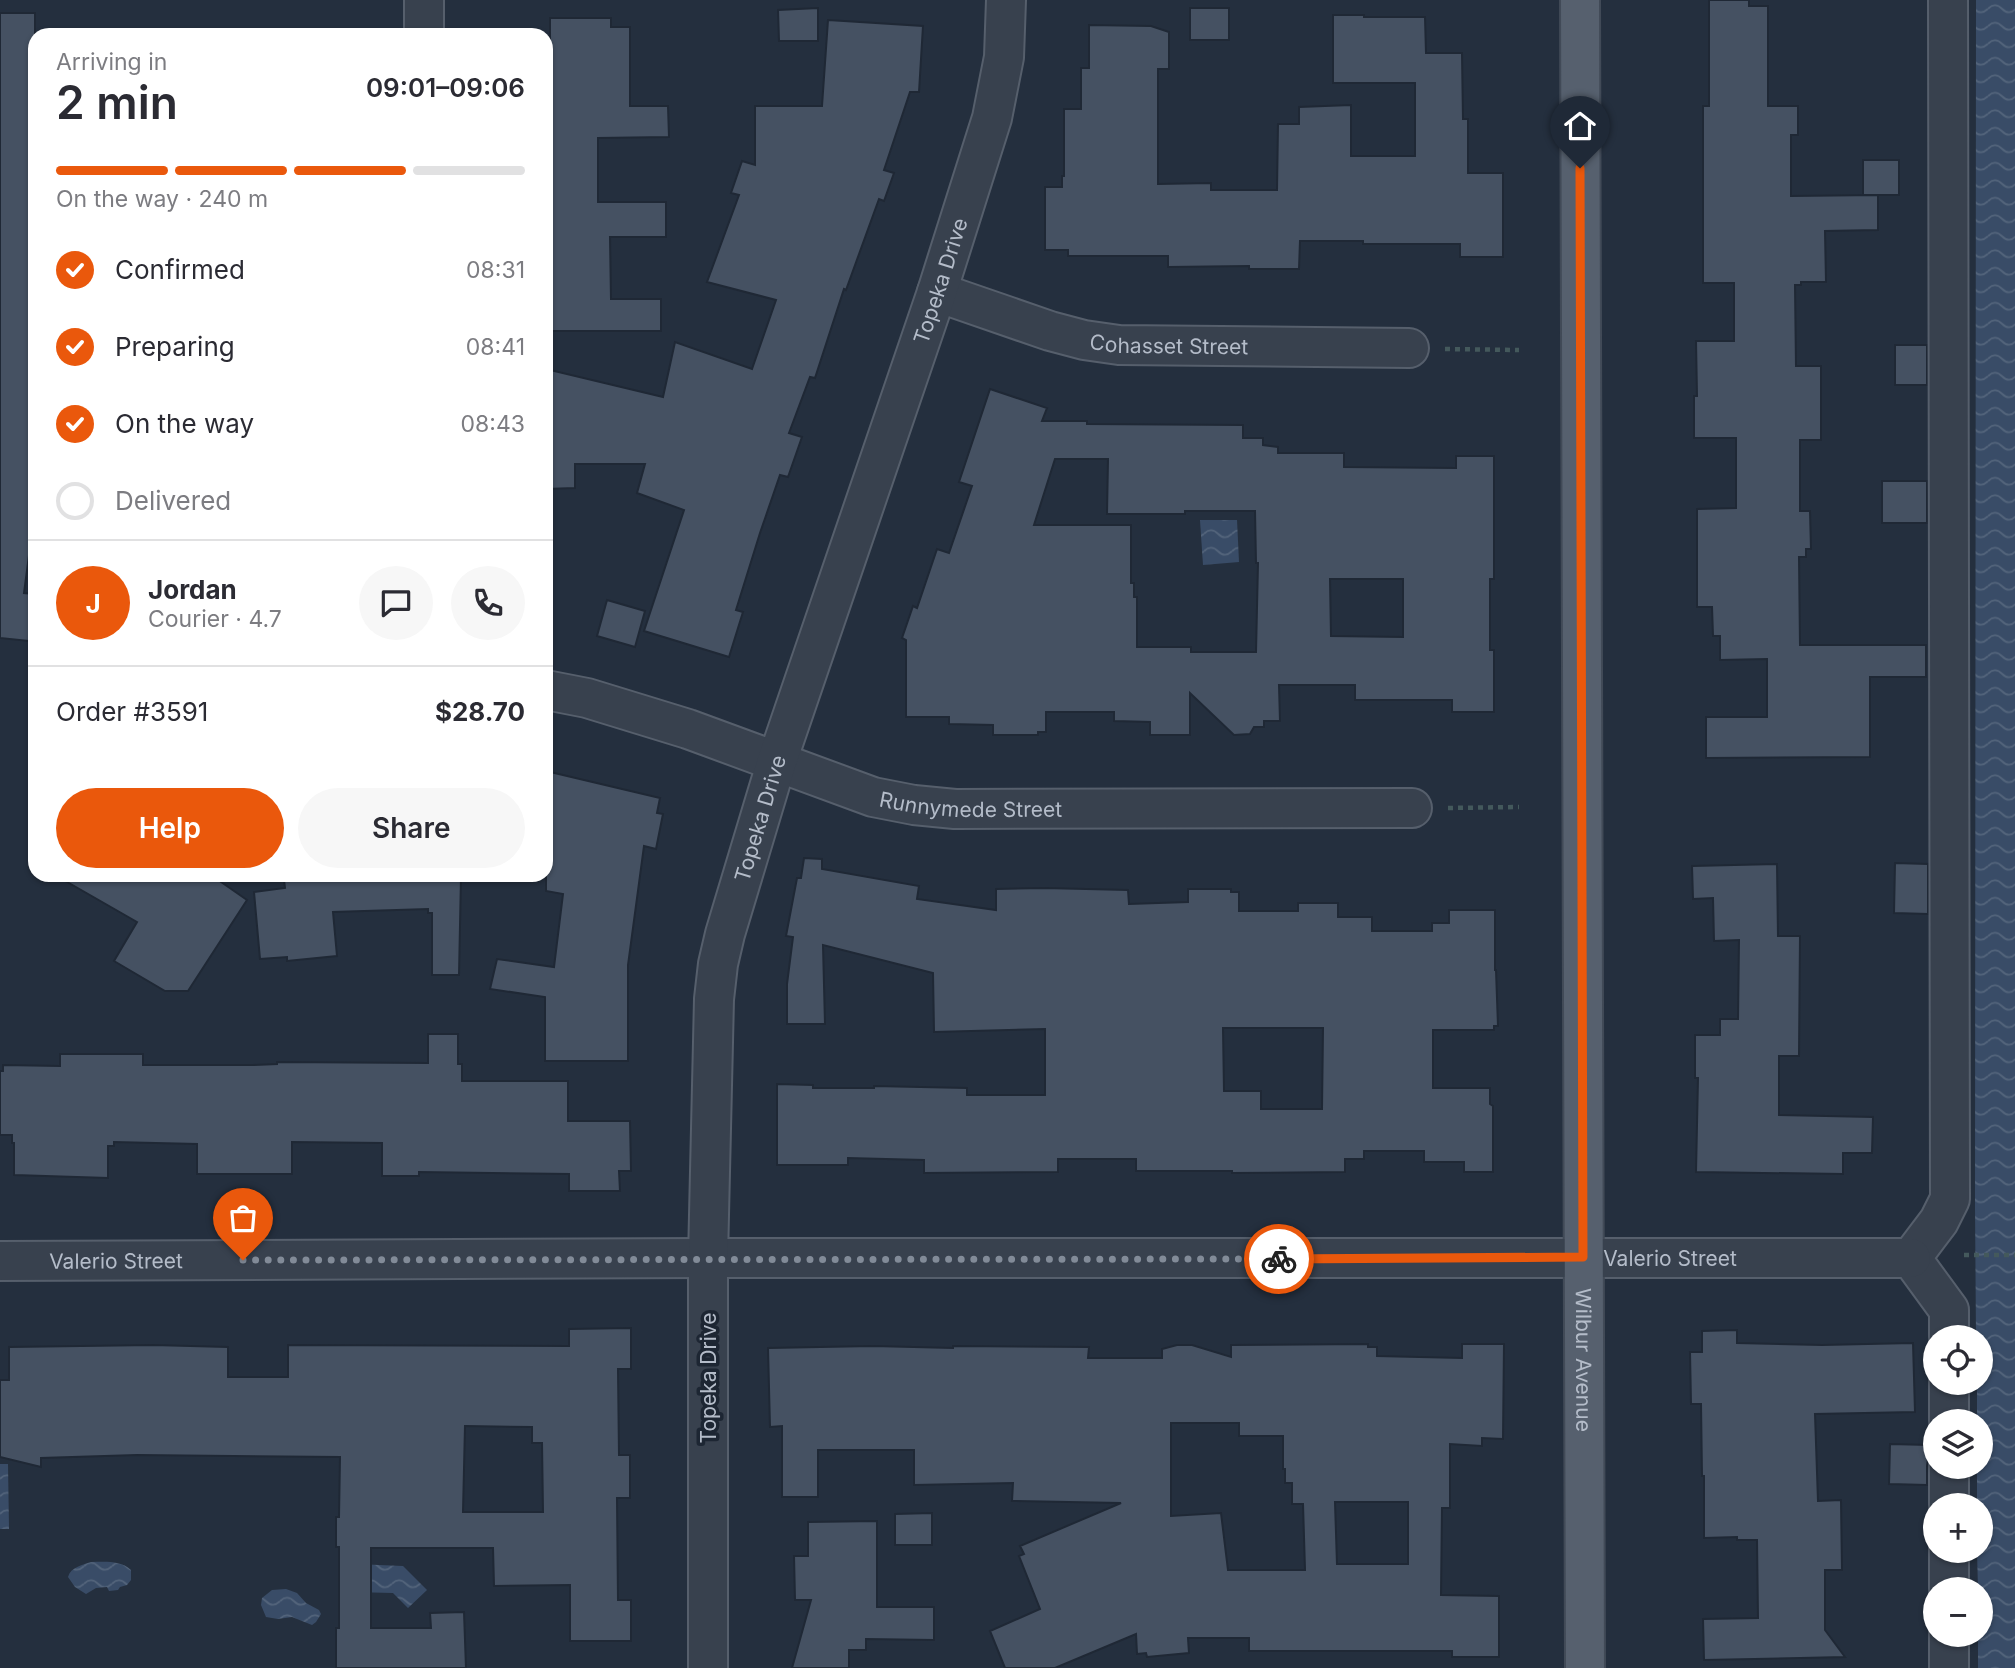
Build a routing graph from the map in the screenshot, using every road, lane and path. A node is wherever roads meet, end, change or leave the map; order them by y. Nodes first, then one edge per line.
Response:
1 (424, 0) edge
2 (1006, 0) edge
3 (1580, 0) edge
4 (1948, 0) edge
5 (424, 28) edge
6 (937, 292) junction
7 (1409, 348) joint
8 (1519, 350) dead end
9 (553, 691) edge
10 (777, 761) junction
11 (1519, 807) dead end
12 (1412, 808) joint
13 (1959, 1255) dead end
14 (2015, 1255) edge
15 (1583, 1257) junction
16 (708, 1258) junction
17 (1911, 1258) junction
18 (0, 1261) edge
19 (1949, 1325) edge
20 (1949, 1647) edge
21 (708, 1668) edge
22 (1585, 1668) edge
23 (1949, 1668) edge

1 - 5 street
2 - 6 street, Topeka Drive
3 - 15 main road, Wilbur Avenue
4 - 17 street
6 - 7 street, Cohasset Street
6 - 10 street, Topeka Drive
7 - 8 path
9 - 10 street, Runnymede Street
10 - 12 street, Runnymede Street
10 - 16 street, Topeka Drive
11 - 12 path
13 - 14 path
15 - 16 street, Valerio Street
15 - 17 street, Valerio Street
15 - 22 main road, Wilbur Avenue
16 - 18 street, Valerio Street
16 - 21 street, Topeka Drive
17 - 19 street
20 - 23 street

